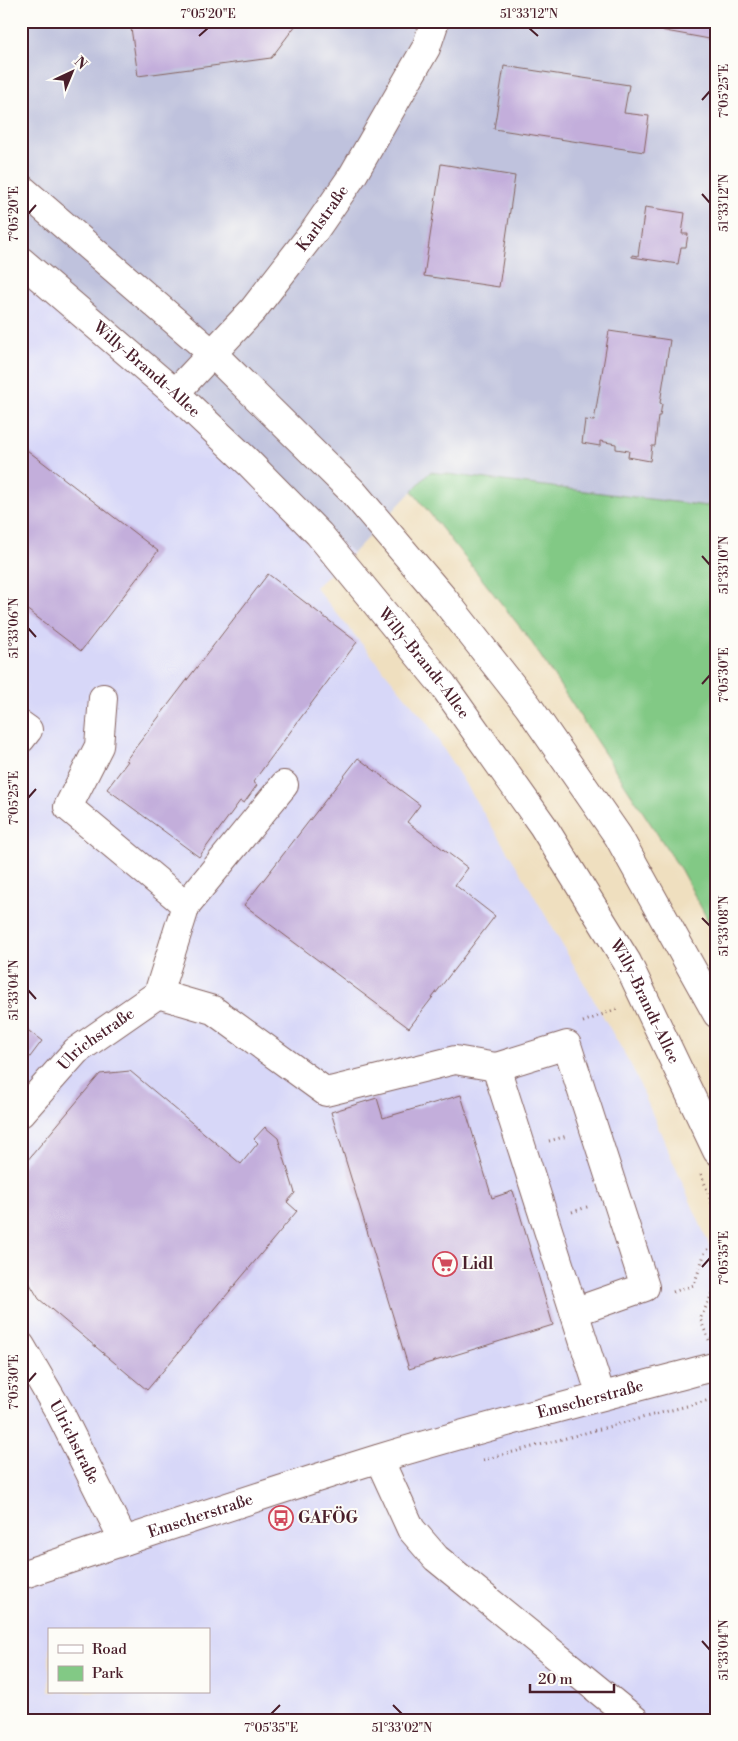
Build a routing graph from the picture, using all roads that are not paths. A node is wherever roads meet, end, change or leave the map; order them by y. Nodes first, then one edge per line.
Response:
1 (435, 21) edge
2 (21, 188) edge
3 (21, 261) edge
4 (213, 354) junction
5 (175, 393) junction
6 (103, 698) dead end
7 (21, 725) edge
8 (21, 739) edge
9 (284, 785) dead end
10 (186, 904) junction
11 (158, 994) junction
12 (717, 1014) edge
13 (496, 1067) junction
14 (21, 1113) edge
15 (717, 1151) edge
16 (574, 1312) junction
17 (21, 1346) edge
18 (713, 1354) edge
19 (601, 1396) junction
20 (379, 1459) junction
21 (124, 1541) junction
22 (21, 1575) edge
23 (635, 1720) edge

1 - 4 main road, Karlstraße
2 - 4 main road
3 - 5 main road, Willy-Brandt-Allee
4 - 5 main road, Karlstraße
4 - 12 main road
5 - 15 main road, Willy-Brandt-Allee
6 - 10 main road
7 - 8 main road
9 - 10 main road
10 - 11 main road
11 - 13 main road
11 - 14 main road, Ulrichstraße
13 - 16 main road
13 - 16 main road
16 - 19 main road
17 - 21 main road, Ulrichstraße
18 - 19 main road, Emscherstraße
19 - 20 main road, Emscherstraße
20 - 21 main road, Emscherstraße
20 - 23 main road
21 - 22 main road, Emscherstraße

